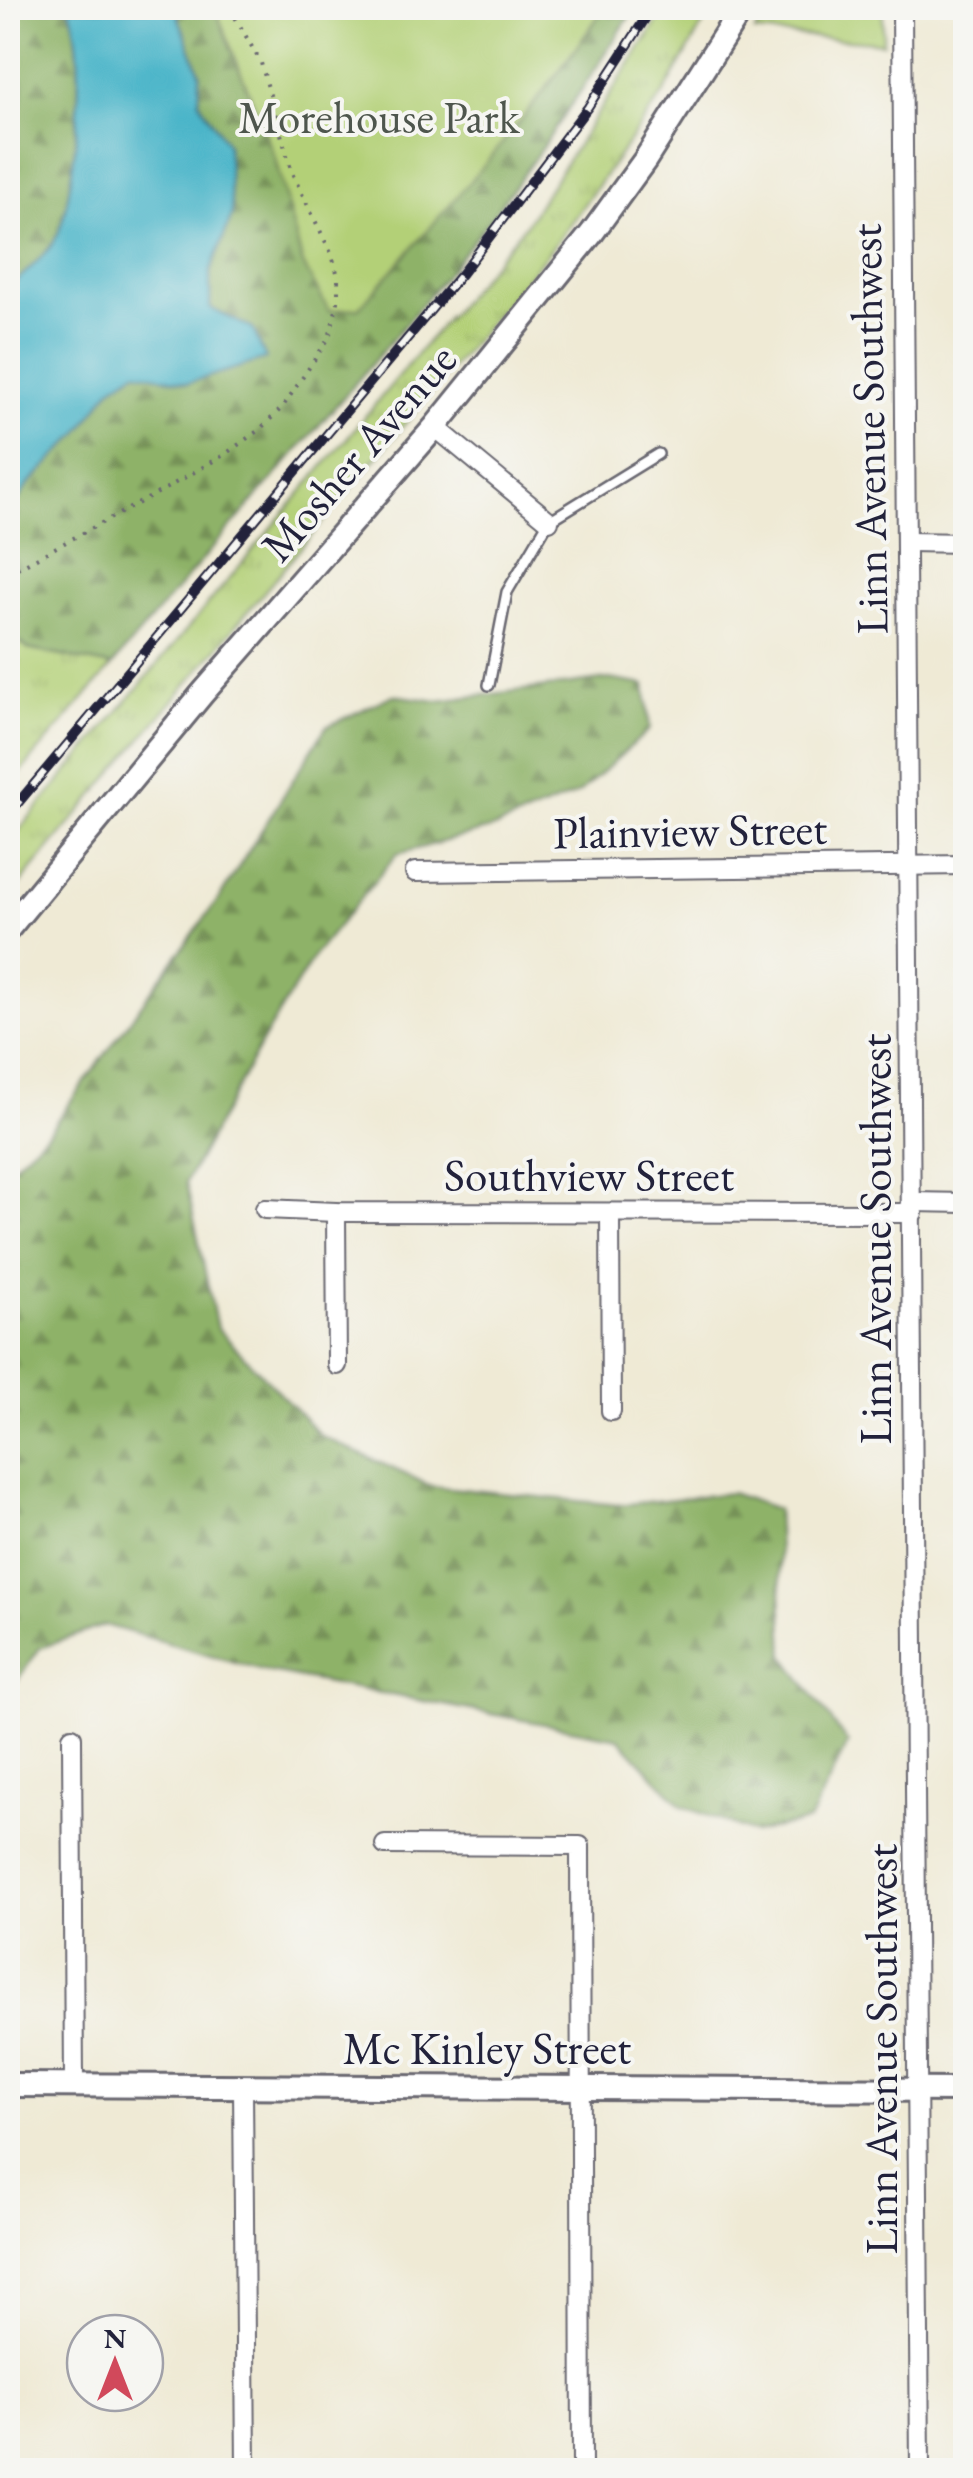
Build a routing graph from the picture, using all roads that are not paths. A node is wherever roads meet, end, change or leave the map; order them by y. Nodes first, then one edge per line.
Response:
1 (742, 8) edge
2 (902, 8) edge
3 (435, 427) junction
4 (658, 454) dead end
5 (549, 520) junction
6 (906, 542) junction
7 (966, 543) edge
8 (489, 685) dead end
9 (910, 864) junction
10 (966, 865) edge
11 (415, 872) dead end
12 (8, 929) edge
13 (966, 1203) edge
14 (912, 1208) junction
15 (265, 1209) dead end
16 (336, 1212) junction
17 (610, 1212) junction
18 (338, 1365) dead end
19 (611, 1410) dead end
20 (72, 1736) dead end
21 (385, 1845) dead end
22 (8, 2085) edge
23 (74, 2086) junction
24 (244, 2086) junction
25 (581, 2088) junction
26 (919, 2090) junction
27 (966, 2090) edge
28 (246, 2470) edge
29 (582, 2470) edge
30 (920, 2470) edge

1 - 3 street, Mosher Avenue
2 - 6 street, Linn Avenue Southwest
3 - 5 street
3 - 12 street, Mosher Avenue
4 - 5 lane
5 - 8 lane
6 - 7 street
6 - 9 street, Linn Avenue Southwest
9 - 10 street, Plainview Street
9 - 11 street, Plainview Street
9 - 14 street, Linn Avenue Southwest
13 - 14 street, Southview Street
14 - 17 street, Southview Street
14 - 26 street, Linn Avenue Southwest
15 - 16 street, Southview Street
16 - 17 street, Southview Street
16 - 18 street
17 - 19 street
20 - 23 street
21 - 25 street
22 - 23 street, Mc Kinley Street
23 - 24 street, Mc Kinley Street
24 - 25 street, Mc Kinley Street
24 - 28 street
25 - 26 street, Mc Kinley Street
25 - 29 street
26 - 27 street, Mc Kinley Street
26 - 30 street, Linn Avenue Southwest

